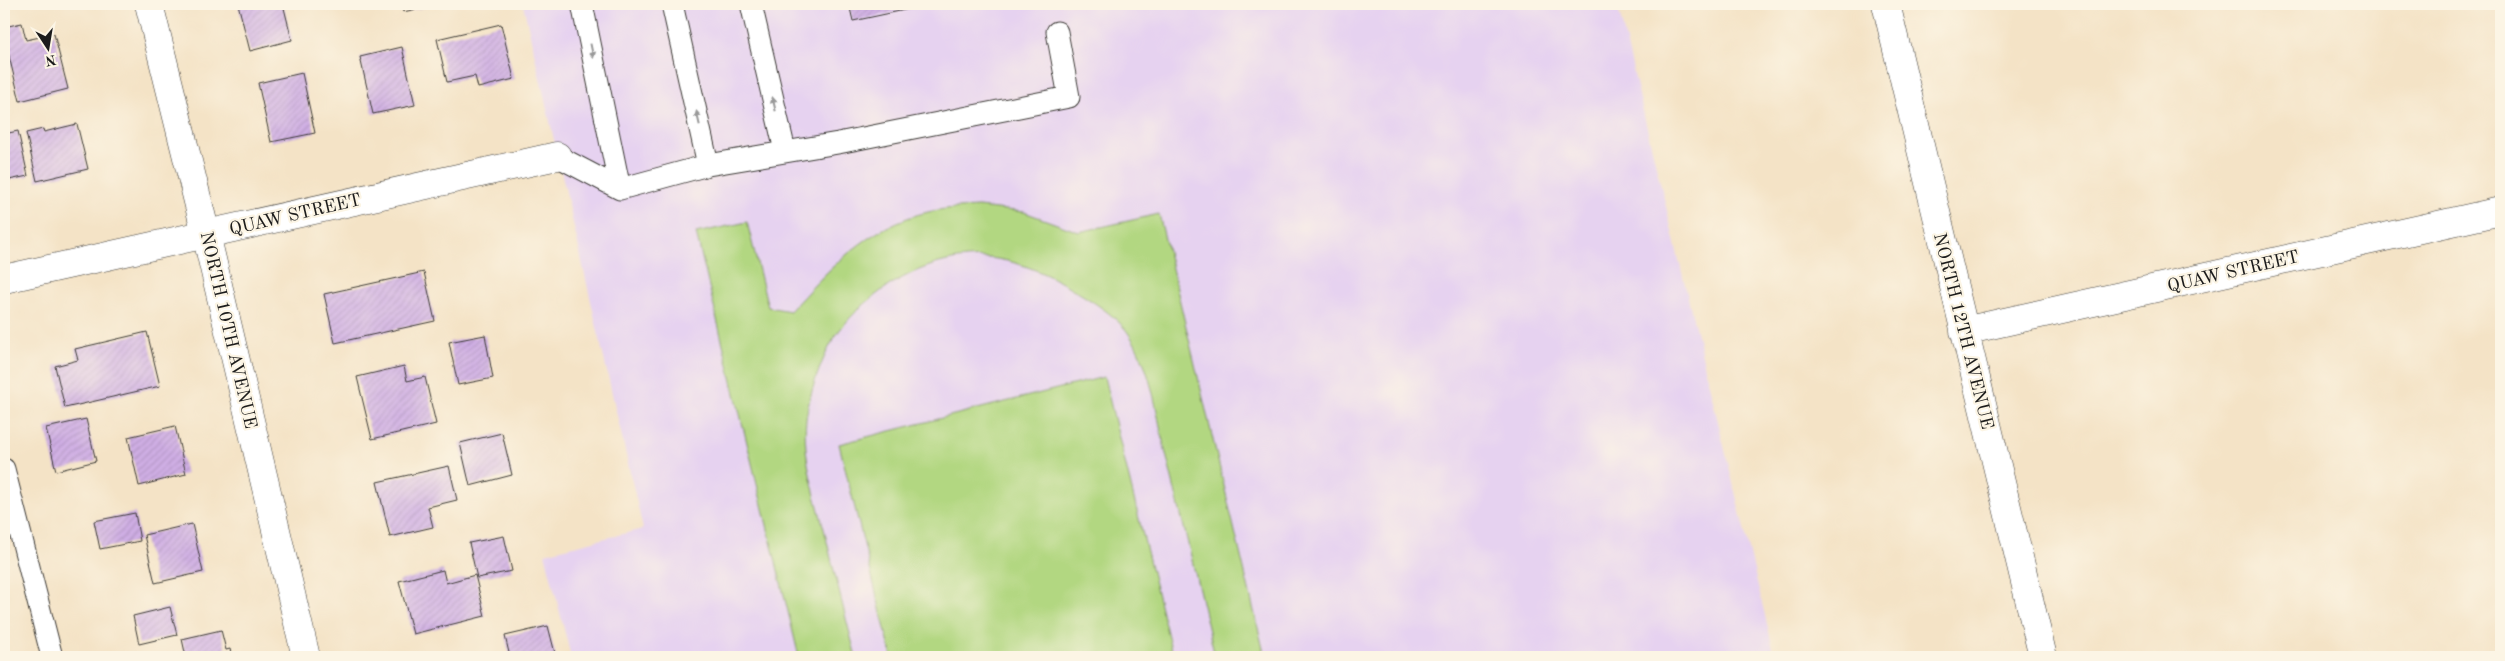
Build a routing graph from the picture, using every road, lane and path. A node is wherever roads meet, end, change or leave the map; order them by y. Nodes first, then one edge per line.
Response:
1 (149, 4) edge
2 (582, 4) edge
3 (672, 4) edge
4 (751, 4) edge
5 (1886, 4) edge
6 (1057, 32) dead end
7 (785, 151) junction
8 (557, 156) joint
9 (708, 165) junction
10 (620, 189) junction
11 (2501, 211) edge
12 (206, 234) junction
13 (4, 279) edge
14 (1964, 331) junction
15 (4, 469) edge
16 (52, 657) edge
17 (306, 657) edge
18 (2043, 657) edge

1 - 12 street, NORTH 10TH AVENUE
2 -> 10 lane
9 -> 3 lane
7 -> 4 lane
5 - 14 street, NORTH 12TH AVENUE
6 - 7 lane
7 - 9 lane
8 - 10 lane
8 - 12 street, QUAW STREET
9 - 10 lane
11 - 14 street, QUAW STREET
12 - 13 street, QUAW STREET
12 - 17 street, NORTH 10TH AVENUE
14 - 18 street, NORTH 12TH AVENUE
15 - 16 lane

